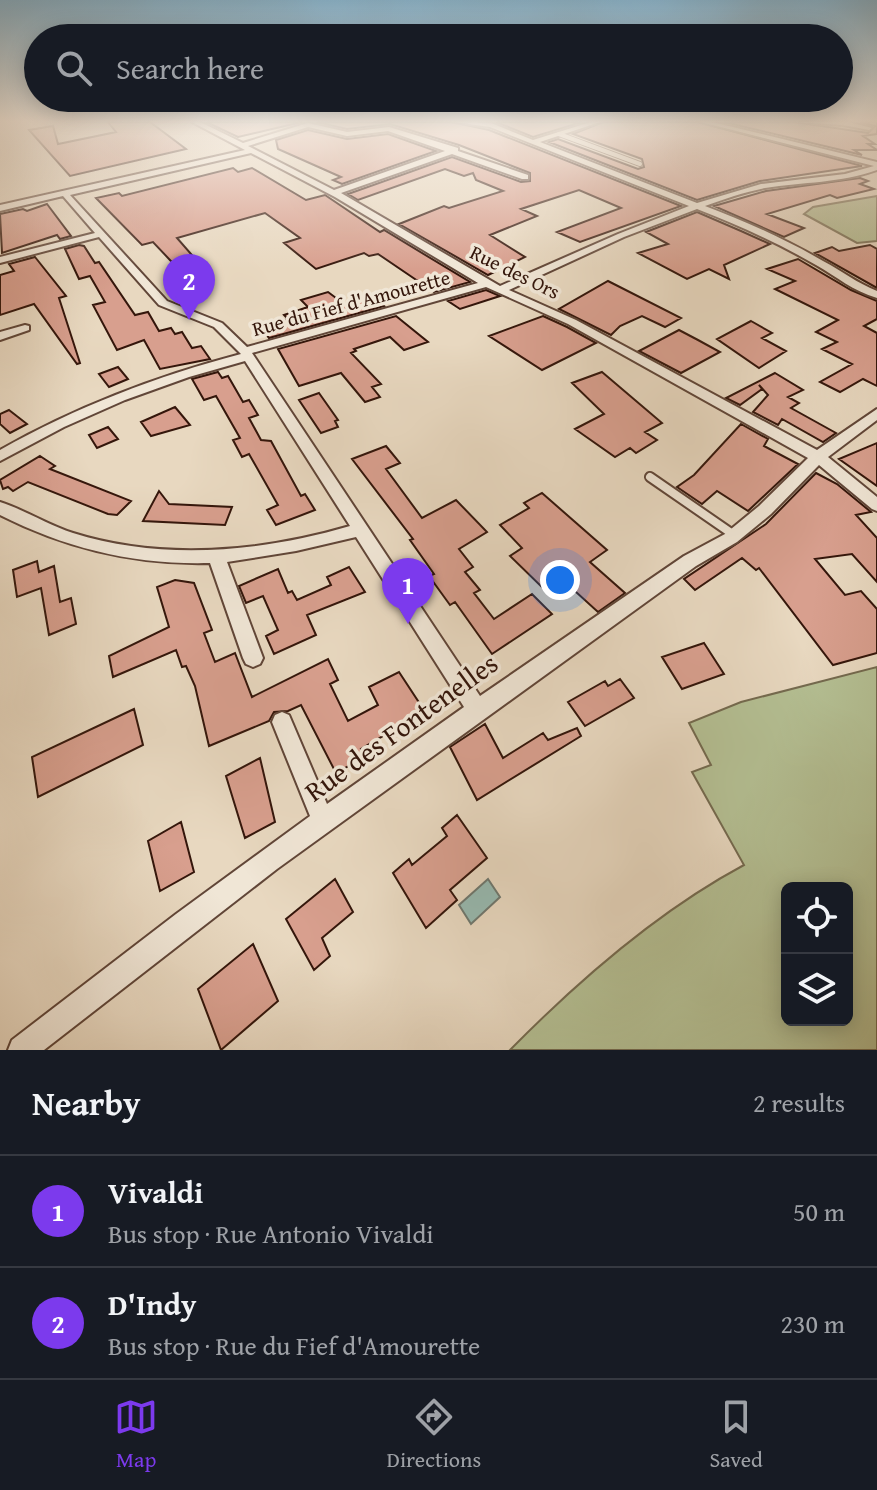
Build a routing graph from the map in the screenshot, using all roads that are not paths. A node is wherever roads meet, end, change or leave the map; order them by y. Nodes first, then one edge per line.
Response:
1 (165, 171) edge
2 (291, 171) edge
3 (396, 171) edge
4 (506, 171) edge
5 (608, 171) edge
6 (863, 171) edge
7 (525, 177) dead end
8 (333, 193) junction
9 (65, 194) junction
10 (697, 205) junction
11 (0, 208) edge
12 (100, 234) junction
13 (0, 260) edge
14 (487, 284) junction
15 (500, 290) junction
16 (877, 295) edge
17 (25, 328) dead end
18 (0, 336) edge
19 (247, 354) junction
20 (877, 413) edge
21 (0, 456) edge
22 (818, 457) junction
23 (650, 477) dead end
24 (877, 505) edge
25 (0, 508) edge
26 (361, 529) junction
27 (734, 535) junction
28 (217, 559) junction
29 (253, 658) dead end
30 (476, 708) junction
31 (282, 722) dead end
32 (323, 820) junction
33 (22, 1050) edge

1 - 9 street
2 - 8 street, Rue des Ors
3 - 8 street
4 - 7 street
5 - 10 street
6 - 10 street
8 - 14 street, Rue des Ors
9 - 11 street
9 - 12 street, Rue du Fief d'Amourette
10 - 15 street
10 - 16 street
12 - 13 street
12 - 19 street, Rue du Fief d'Amourette
14 - 15 street, Rue des Ors
14 - 19 street, Rue du Fief d'Amourette
15 - 22 street, Rue des Ors
17 - 18 street
19 - 21 street
19 - 26 street
20 - 22 street, Rue des Fontenelles
22 - 24 street, Rue des Ors
22 - 27 street, Rue des Fontenelles
23 - 27 lane
25 - 28 street
26 - 28 street
26 - 30 street
27 - 30 street, Rue des Fontenelles
28 - 29 street
30 - 32 street, Rue des Fontenelles
31 - 32 street
32 - 33 street, Rue des Fontenelles

